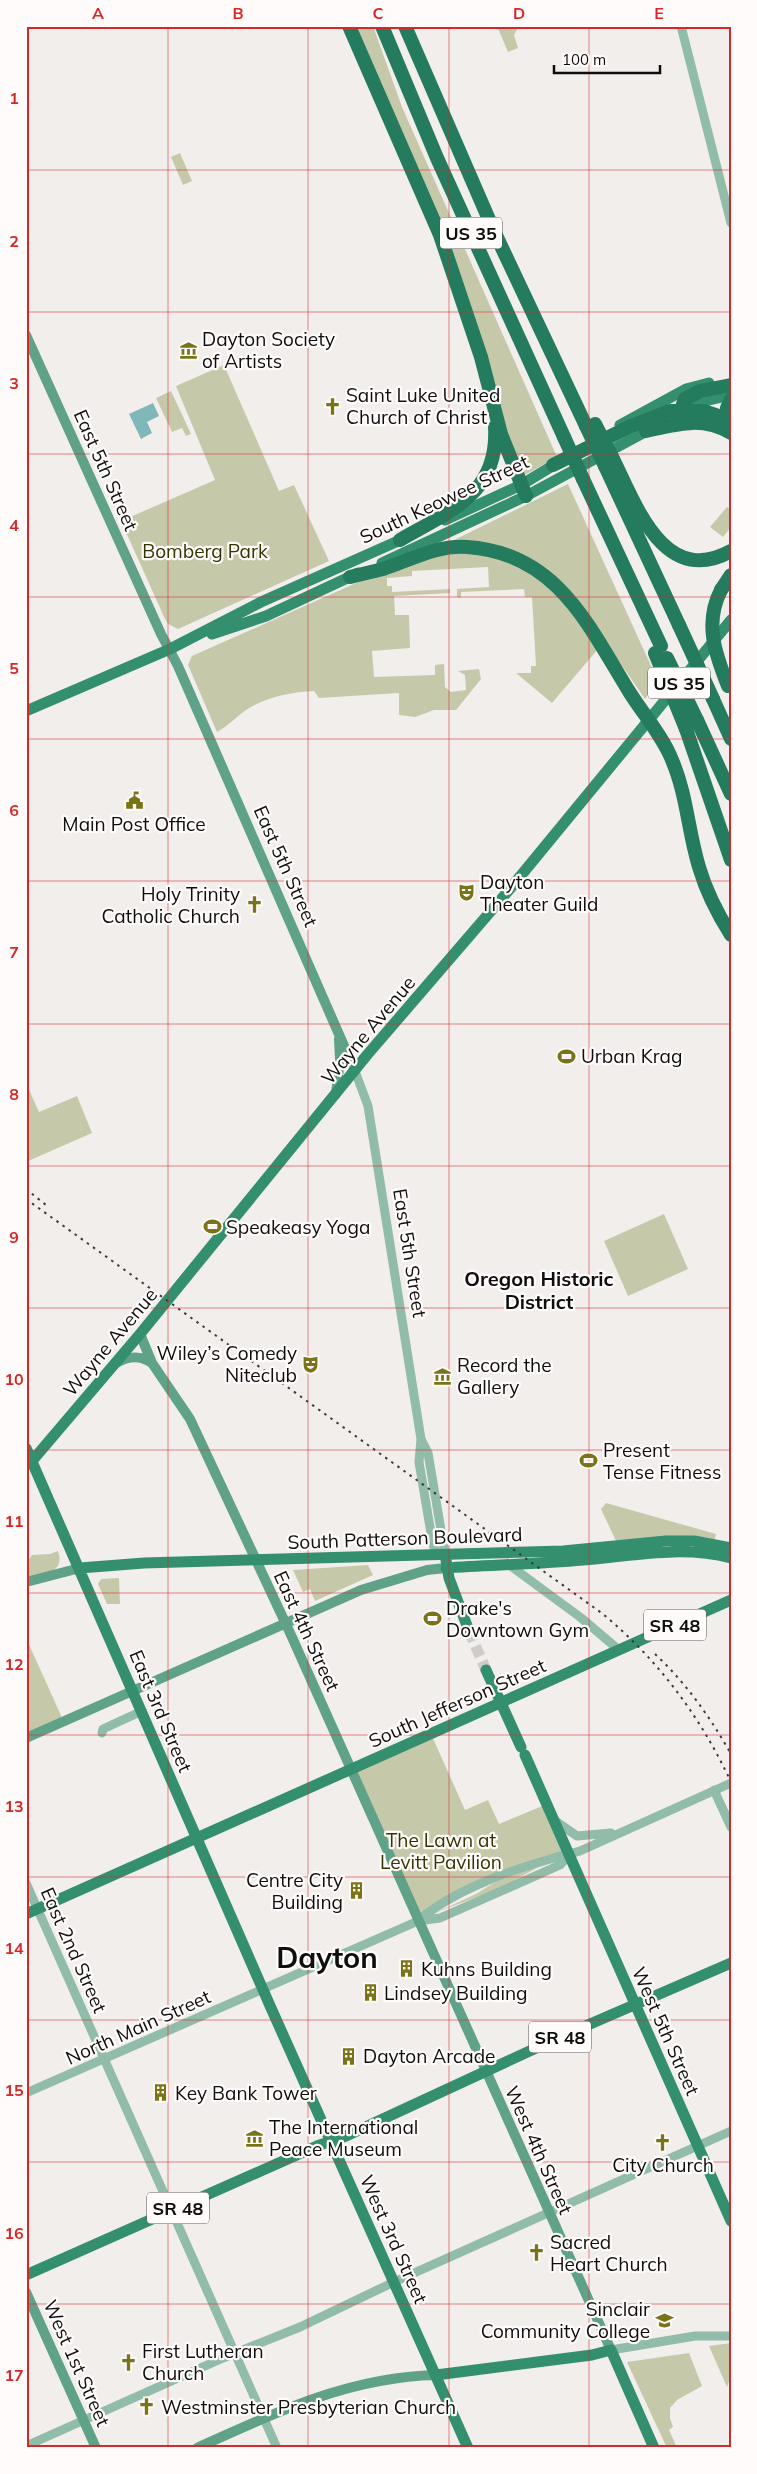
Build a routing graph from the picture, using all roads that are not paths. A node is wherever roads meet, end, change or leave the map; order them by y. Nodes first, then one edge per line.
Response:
1 (349, 26) edge
2 (382, 26) edge
3 (405, 26) edge
4 (681, 26) edge
5 (731, 222) edge
6 (26, 335) edge
7 (730, 381) edge
8 (731, 397) edge
9 (494, 406) junction
10 (686, 410) junction
11 (731, 418) edge
12 (697, 421) junction
13 (646, 431) junction
14 (731, 433) edge
15 (609, 462) junction
16 (553, 465) junction
17 (524, 491) junction
18 (400, 540) junction
19 (731, 551) edge
20 (731, 575) edge
21 (350, 577) junction
22 (731, 620) edge
23 (170, 649) junction
24 (730, 688) edge
25 (26, 711) edge
26 (647, 720) junction
27 (692, 725) junction
28 (731, 739) edge
29 (731, 794) edge
30 (731, 860) edge
31 (731, 935) edge
32 (338, 1030) junction
33 (355, 1070) junction
34 (336, 1096) junction
35 (140, 1334) junction
36 (116, 1363) junction
37 (152, 1363) junction
38 (26, 1448) edge
39 (32, 1461) junction
40 (731, 1548) edge
41 (441, 1554) junction
42 (731, 1558) edge
43 (256, 1560) junction
44 (508, 1564) junction
45 (80, 1568) junction
46 (446, 1568) junction
47 (26, 1582) edge
48 (731, 1600) edge
49 (285, 1623) junction
50 (469, 1631) tunnel mouth
51 (619, 1650) junction
52 (486, 1670) tunnel mouth
53 (133, 1690) junction
54 (501, 1703) junction
55 (142, 1711) junction
56 (102, 1733) dead end
57 (26, 1738) edge
58 (351, 1770) junction
59 (731, 1783) edge
60 (714, 1790) junction
61 (554, 1819) junction
62 (731, 1827) edge
63 (623, 1831) junction
64 (197, 1838) junction
65 (569, 1855) junction
66 (26, 1883) edge
67 (37, 1909) junction
68 (26, 1914) edge
69 (418, 1921) junction
70 (731, 1963) edge
71 (263, 1990) junction
72 (636, 2005) junction
73 (105, 2059) junction
74 (485, 2072) junction
75 (26, 2093) edge
76 (731, 2131) edge
77 (331, 2141) junction
78 (698, 2146) junction
79 (173, 2210) junction
80 (548, 2214) junction
81 (731, 2221) edge
82 (26, 2275) edge
83 (394, 2282) junction
84 (26, 2292) edge
85 (731, 2330) edge
86 (709, 2335) junction
87 (731, 2336) edge
88 (611, 2350) junction
89 (236, 2354) junction
90 (436, 2375) junction
91 (265, 2418) junction
92 (84, 2421) junction
93 (26, 2446) edge
94 (96, 2448) edge
95 (197, 2448) edge
96 (278, 2448) edge
97 (468, 2448) edge
98 (654, 2448) edge

1 - 9 highway
2 - 27 highway, US 35, bridge
3 - 15 highway, US 35, bridge
4 - 5 street
6 - 23 main road, East 5th Street
7 - 10 highway
7 - 16 main road, South Keowee Street
8 - 10 main road, South Keowee Street
8 - 11 highway
9 - 17 highway
9 - 18 highway
10 - 11 highway
10 - 12 highway
10 - 13 main road, South Keowee Street
10 - 16 highway
12 - 13 highway
12 - 14 highway
13 - 17 main road, South Keowee Street
15 - 19 highway
15 - 28 highway, US 35, bridge
16 - 17 main road, South Keowee Street
17 - 18 main road, South Keowee Street
17 - 21 main road, South Keowee Street
18 - 23 main road, South Keowee Street
20 - 24 highway, bridge
21 - 23 main road, South Keowee Street
21 - 26 highway
22 - 26 main road, Wayne Avenue
23 - 25 main road, South Keowee Street
23 - 32 main road, East 5th Street
26 - 31 highway
26 - 33 main road, Wayne Avenue
27 - 29 highway, US 35
27 - 30 highway
32 - 33 main road, East 5th Street
32 - 34 main road
33 - 34 main road, Wayne Avenue
33 - 41 street, East 5th Street
34 - 35 main road, Wayne Avenue
35 - 36 main road, Wayne Avenue
35 - 37 main road, East 4th Street
36 - 37 main road
36 - 39 main road, Wayne Avenue
37 - 43 main road, East 4th Street
38 - 39 main road, East 3rd Street
39 - 45 main road, East 3rd Street
40 - 41 main road, South Patterson Boulevard
41 - 43 main road, South Patterson Boulevard
41 - 46 main road, East 5th Street
42 - 44 main road, South Patterson Boulevard
43 - 45 main road, South Patterson Boulevard
43 - 49 main road, East 4th Street
44 - 46 main road, South Patterson Boulevard
44 - 51 street
45 - 47 main road
45 - 53 main road, East 3rd Street
46 - 49 main road
46 - 50 main road, East 5th Street
48 - 51 main road, South Jefferson Street / SR 48
49 - 53 main road
49 - 58 main road, East 4th Street
51 - 54 main road, South Jefferson Street / SR 48
52 - 54 main road
53 - 55 main road, East 3rd Street
53 - 57 main road
54 - 58 main road, South Jefferson Street / SR 48
54 - 61 main road
55 - 56 street
55 - 64 main road, East 3rd Street
58 - 64 main road, South Jefferson Street / SR 48
58 - 69 main road, East 4th Street
59 - 60 street
60 - 62 street
60 - 63 street
61 - 63 street
61 - 65 main road
63 - 65 street
64 - 67 main road, SR 48
64 - 71 main road, East 3rd Street
65 - 69 street
65 - 69 street
65 - 72 main road, West 5th Street
66 - 67 street, East 2nd Street
67 - 68 main road, SR 48
67 - 73 street, East 2nd Street
69 - 71 street, North Main Street
69 - 74 main road, West 4th Street
70 - 72 main road, SR 48
71 - 73 street, North Main Street
71 - 77 main road, West 3rd Street
72 - 74 main road, SR 48
72 - 78 main road, West 5th Street
73 - 75 street, North Main Street
73 - 79 street, East 2nd Street
74 - 77 main road, SR 48
74 - 80 main road, West 4th Street
76 - 78 street
77 - 79 main road, SR 48
77 - 83 main road, West 3rd Street
78 - 80 street
78 - 81 main road, West 5th Street
79 - 82 main road, SR 48
79 - 89 street, East 2nd Street
80 - 83 street
80 - 88 main road, West 4th Street
83 - 89 street
83 - 90 main road, West 3rd Street
84 - 92 main road, West 1st Street
85 - 86 street
86 - 87 street
86 - 88 street
88 - 90 main road
88 - 98 main road, West 4th Street
89 - 91 street, East 2nd Street
89 - 92 street
90 - 91 main road
90 - 97 main road, West 3rd Street
91 - 95 main road
91 - 96 street, East 2nd Street
92 - 93 street
92 - 94 main road, West 1st Street

